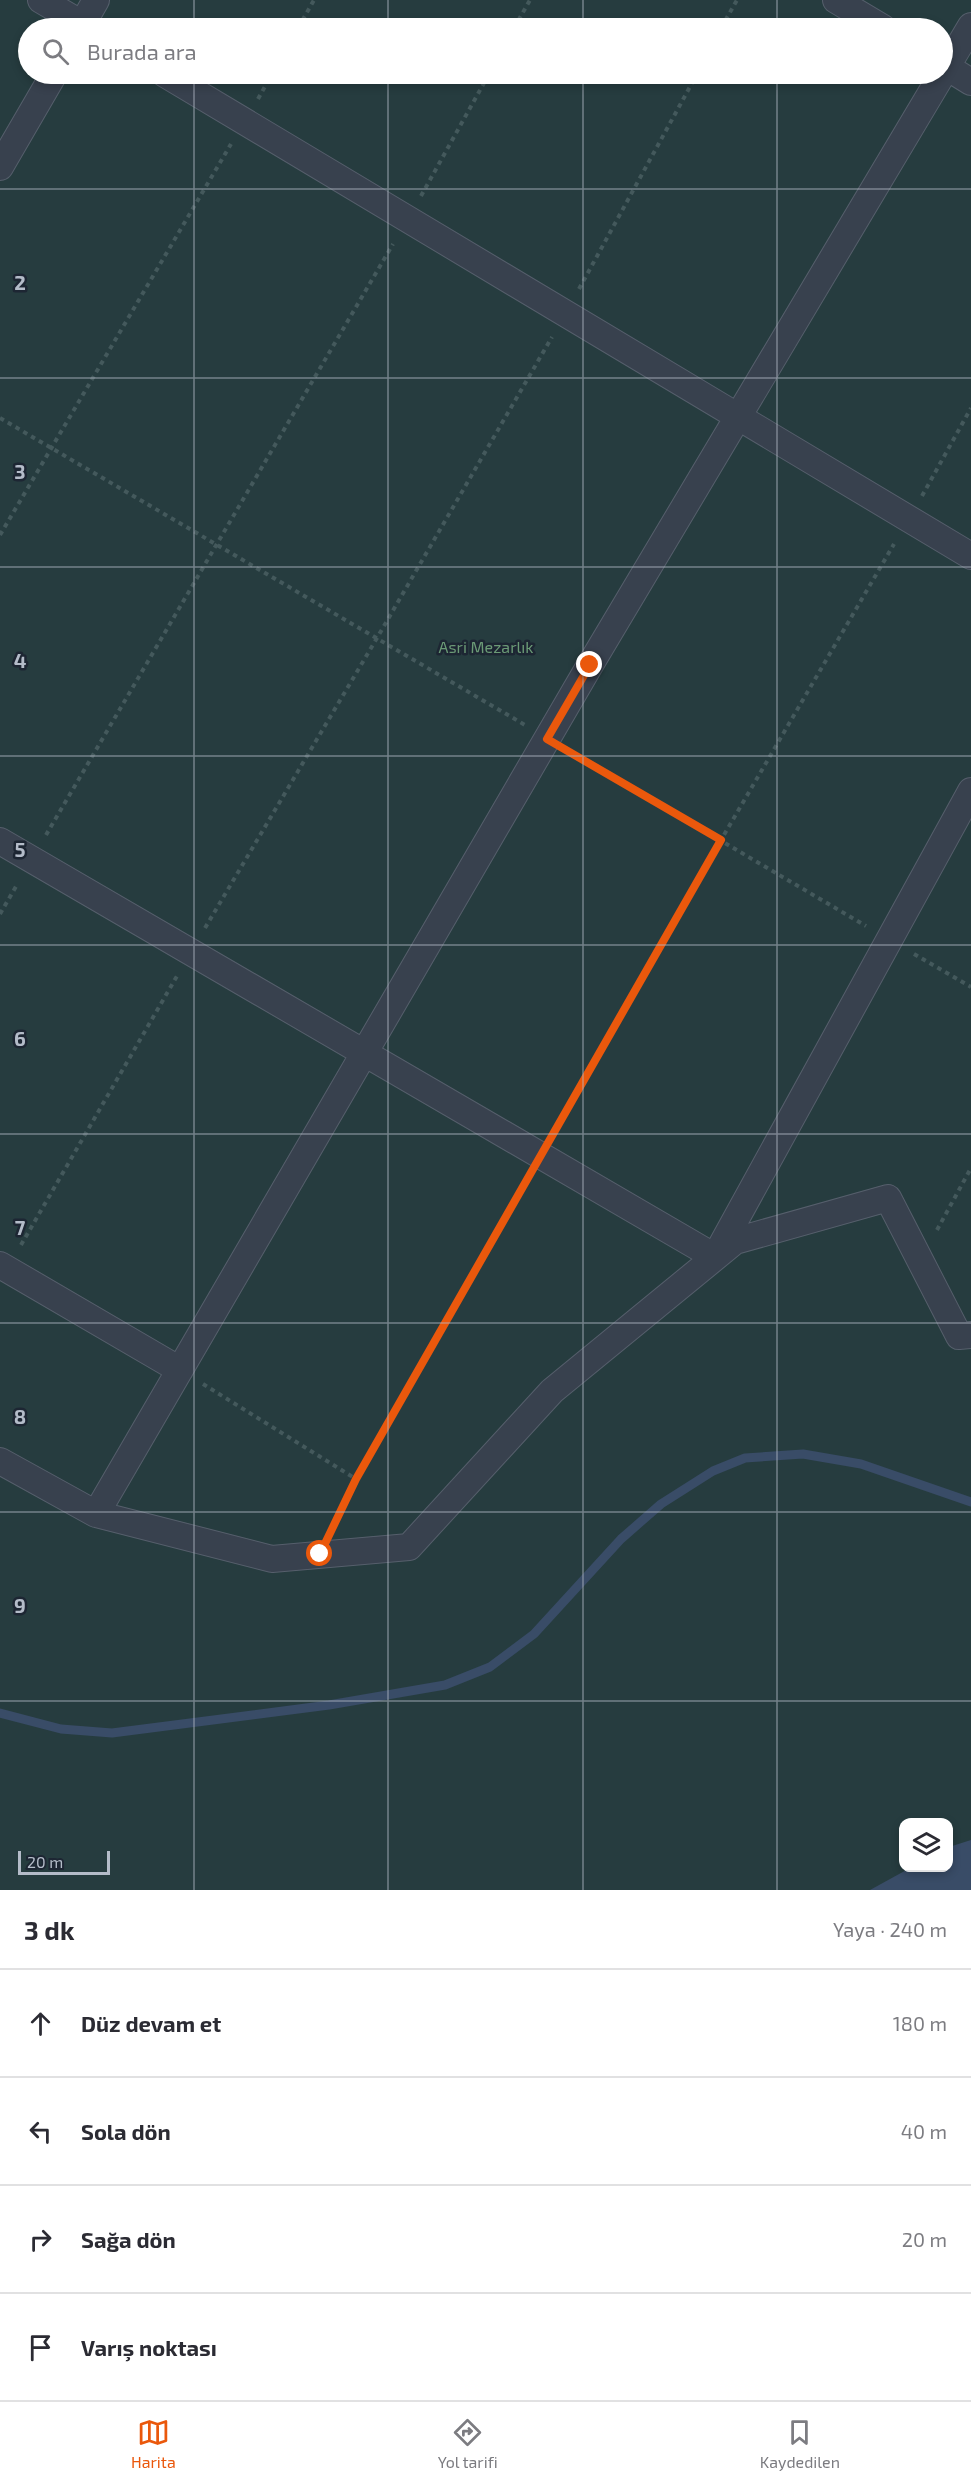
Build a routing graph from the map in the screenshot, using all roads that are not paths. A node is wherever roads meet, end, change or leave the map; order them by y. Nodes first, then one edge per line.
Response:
1 (41, 0) edge
2 (96, 0) edge
3 (836, 0) edge
4 (70, 18) edge
5 (88, 18) edge
6 (866, 18) edge
7 (971, 26) edge
8 (953, 53) edge
9 (953, 71) edge
10 (971, 82) edge
11 (48, 84) edge
12 (182, 84) edge
13 (933, 84) edge
14 (0, 167) edge
15 (739, 416) junction
16 (971, 556) edge
17 (971, 791) edge
18 (0, 841) edge
19 (365, 1053) junction
20 (715, 1257) junction
21 (3, 1267) edge
22 (971, 1335) edge
23 (180, 1370) junction
24 (0, 1461) edge
25 (96, 1514) junction

1 - 4 street
2 - 5 street
3 - 6 street
7 - 8 street
9 - 10 street
11 - 14 street
12 - 15 street
13 - 15 street
15 - 16 street
15 - 19 street
17 - 20 street
18 - 19 street
19 - 20 street
19 - 23 street
20 - 22 street
20 - 25 street
21 - 23 street
23 - 25 street
24 - 25 street

